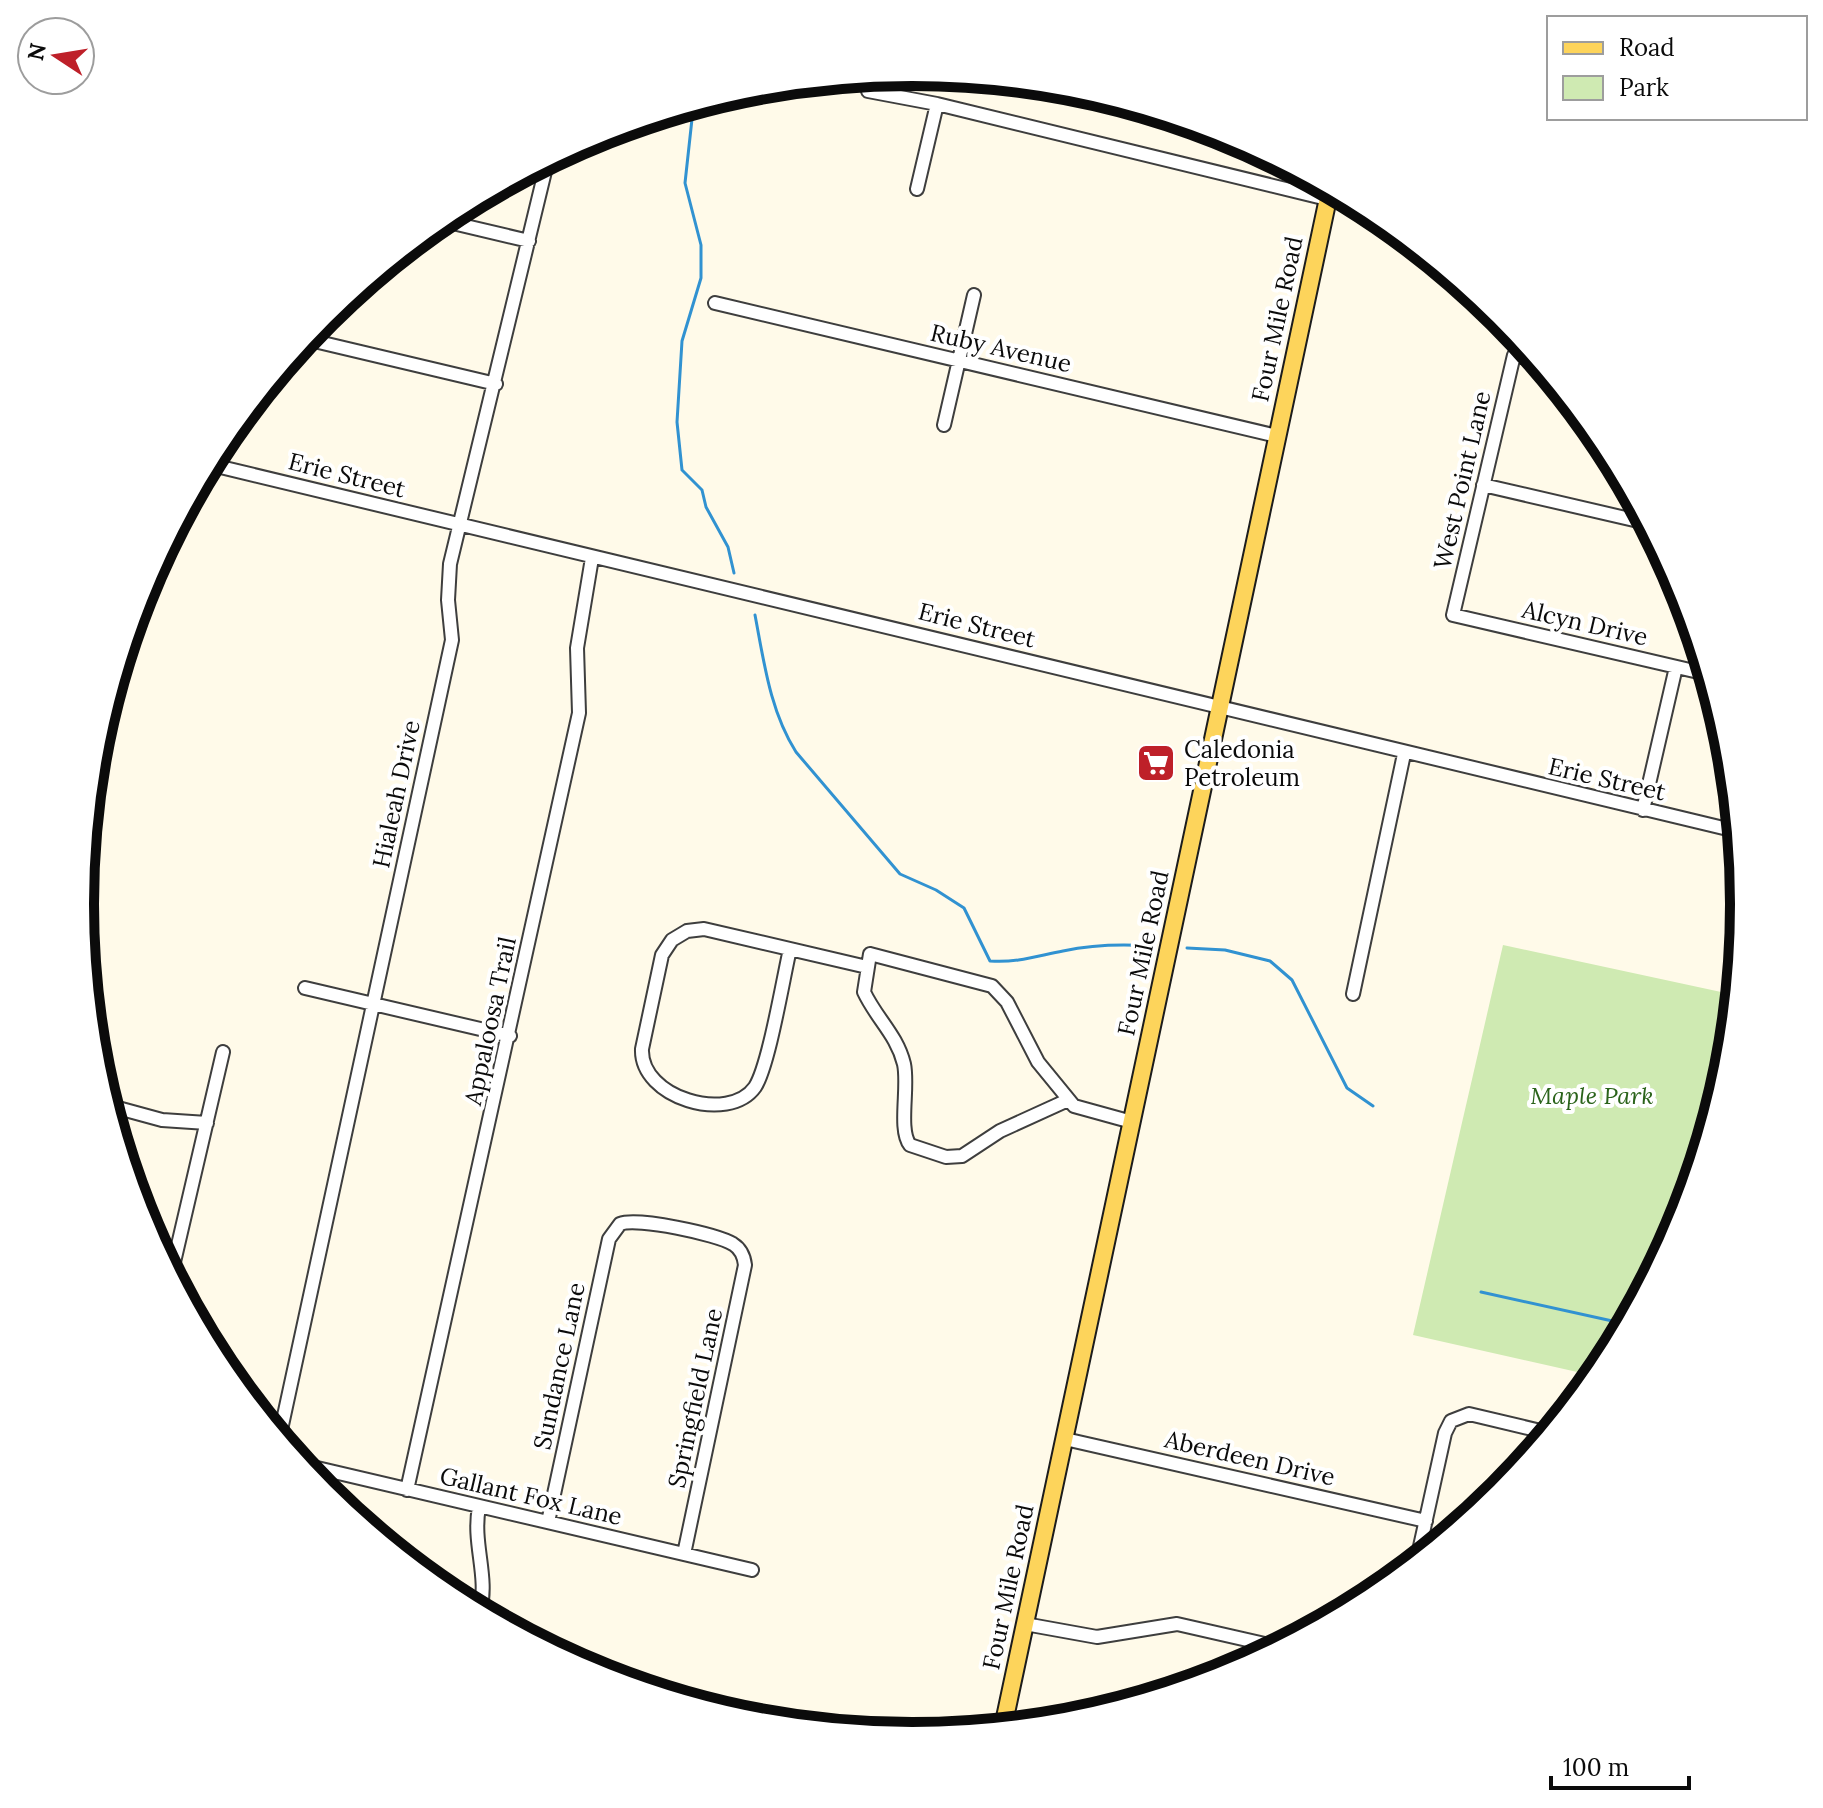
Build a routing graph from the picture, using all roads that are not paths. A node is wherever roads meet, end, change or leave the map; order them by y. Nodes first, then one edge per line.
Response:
1 (868, 91) dead end
2 (937, 104) junction
3 (545, 173) edge
4 (917, 189) dead end
5 (1308, 189) edge
6 (1327, 200) edge
7 (457, 224) edge
8 (529, 241) junction
9 (974, 295) dead end
10 (715, 303) dead end
11 (322, 338) edge
12 (1518, 356) edge
13 (960, 361) junction
14 (496, 384) junction
15 (944, 425) dead end
16 (1277, 436) junction
17 (220, 467) edge
18 (1483, 485) junction
19 (1633, 520) edge
20 (461, 525) junction
21 (592, 558) junction
22 (1453, 615) joint
23 (1676, 667) junction
24 (1696, 671) edge
25 (1220, 707) junction
26 (1404, 754) junction
27 (1643, 810) junction
28 (1726, 829) edge
29 (790, 949) junction
30 (869, 961) junction
31 (305, 988) dead end
32 (1353, 994) dead end
33 (373, 1004) junction
34 (510, 1036) junction
35 (223, 1052) dead end
36 (1068, 1100) junction
37 (119, 1108) edge
38 (1132, 1122) junction
39 (207, 1123) junction
40 (747, 1248) joint
41 (175, 1259) edge
42 (282, 1426) edge
43 (1537, 1431) edge
44 (1065, 1439) junction
45 (321, 1469) edge
46 (407, 1490) junction
47 (479, 1507) junction
48 (1426, 1521) junction
49 (548, 1522) junction
50 (1421, 1543) edge
51 (684, 1554) junction
52 (752, 1570) dead end
53 (481, 1599) edge
54 (1025, 1624) junction
55 (1262, 1643) edge
56 (1005, 1716) edge

1 - 2 street
2 - 4 street
2 - 5 street
3 - 8 street, Hialeah Drive
6 - 16 main road, Four Mile Road
7 - 8 street
8 - 14 street, Hialeah Drive
9 - 13 street
10 - 13 street, Ruby Avenue
11 - 14 street
12 - 18 street, West Point Lane
13 - 15 street
13 - 16 street, Ruby Avenue
14 - 20 street, Hialeah Drive
16 - 25 main road, Four Mile Road
17 - 20 street, Erie Street
18 - 19 street
18 - 22 street, West Point Lane
20 - 21 street, Erie Street
20 - 33 street, Hialeah Drive
21 - 25 street, Erie Street
21 - 34 street, Appaloosa Trail
22 - 23 street, Alcyn Drive
23 - 24 street, Alcyn Drive
23 - 27 street
25 - 26 street, Erie Street
25 - 38 main road, Four Mile Road
26 - 27 street, Erie Street
26 - 32 street
27 - 28 street, Erie Street
29 - 29 street
29 - 30 street
30 - 36 street
30 - 36 street
31 - 33 street
33 - 34 street
33 - 42 street, Hialeah Drive
34 - 46 street, Appaloosa Trail
35 - 39 street
36 - 38 street
37 - 39 street
38 - 44 main road, Four Mile Road
39 - 41 street
40 - 49 street, Sundance Lane
40 - 51 street, Springfield Lane
43 - 48 street
44 - 48 street, Aberdeen Drive
44 - 54 main road, Four Mile Road
45 - 46 street, Gallant Fox Lane
46 - 47 street, Gallant Fox Lane
47 - 49 street, Gallant Fox Lane
47 - 53 street
48 - 50 street
49 - 51 street, Gallant Fox Lane
51 - 52 street, Gallant Fox Lane
54 - 55 street
54 - 56 main road, Four Mile Road

